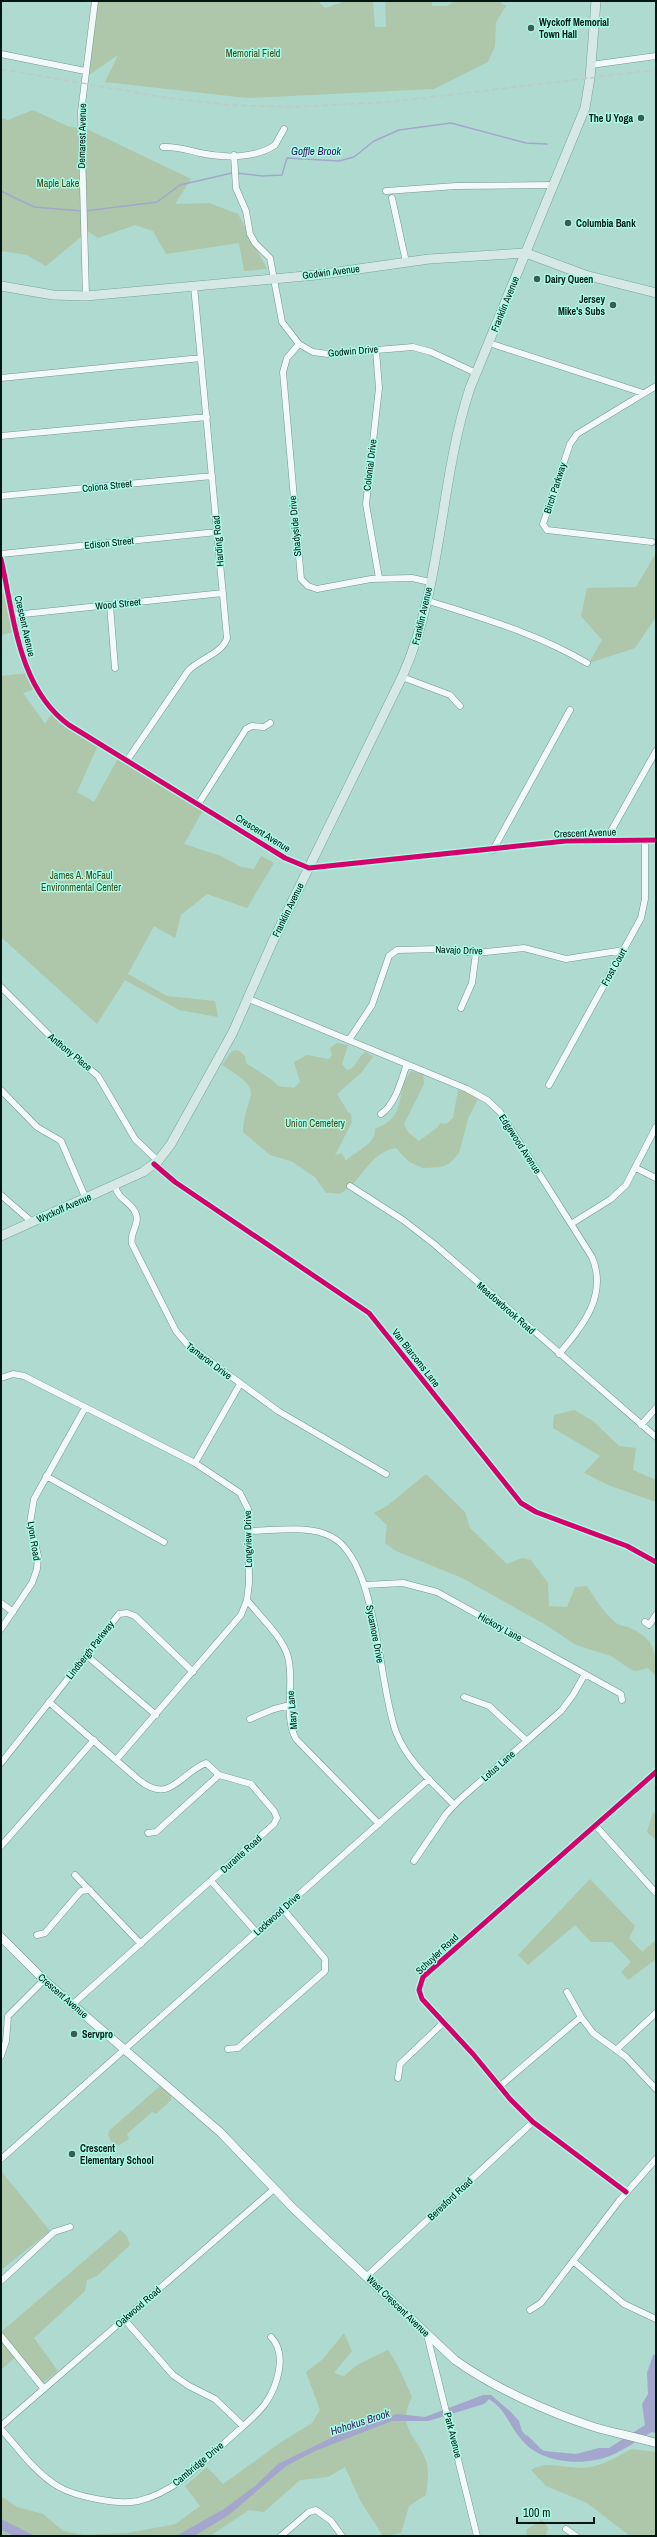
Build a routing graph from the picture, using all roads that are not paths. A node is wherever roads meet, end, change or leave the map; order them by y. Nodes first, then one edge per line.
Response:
1 (95, 1) edge
2 (596, 2) edge
3 (1, 54) edge
4 (656, 56) edge
5 (591, 65) junction
6 (85, 71) junction
7 (284, 129) dead end
8 (163, 147) dead end
9 (234, 155) junction
10 (553, 185) junction
11 (386, 191) dead end
12 (392, 198) dead end
13 (526, 253) junction
14 (406, 262) junction
15 (274, 279) junction
16 (1, 286) edge
17 (194, 286) junction
18 (656, 293) edge
19 (86, 296) junction
20 (489, 343) junction
21 (299, 344) junction
22 (376, 350) junction
23 (201, 358) junction
24 (476, 373) junction
25 (1, 378) edge
26 (656, 386) edge
27 (643, 393) junction
28 (207, 417) junction
29 (1, 436) edge
30 (212, 476) junction
31 (1, 496) edge
32 (217, 532) junction
33 (652, 542) dead end
34 (1, 554) edge
35 (1, 559) edge
36 (379, 578) junction
37 (430, 582) junction
38 (223, 593) junction
39 (426, 600) junction
40 (110, 605) junction
41 (14, 615) junction
42 (587, 663) dead end
43 (115, 668) dead end
44 (402, 677) junction
45 (460, 706) dead end
46 (570, 710) dead end
47 (270, 723) dead end
48 (656, 751) edge
49 (128, 759) junction
50 (199, 804) junction
51 (606, 840) junction
52 (645, 840) junction
53 (656, 840) edge
54 (493, 850) junction
55 (308, 868) junction
56 (624, 950) junction
57 (476, 953) junction
58 (1, 987) edge
59 (249, 999) junction
60 (461, 1008) dead end
61 (349, 1040) junction
62 (407, 1064) junction
63 (549, 1085) dead end
64 (1, 1090) edge
65 (381, 1114) dead end
66 (656, 1127) edge
67 (156, 1163) junction
68 (636, 1168) junction
69 (656, 1178) edge
70 (128, 1180) joint
71 (115, 1186) junction
72 (350, 1186) dead end
73 (1, 1194) edge
74 (86, 1199) junction
75 (32, 1222) junction
76 (571, 1224) junction
77 (1, 1236) edge
78 (559, 1354) junction
79 (2, 1376) edge
80 (240, 1384) junction
81 (85, 1408) junction
82 (656, 1408) edge
83 (641, 1425) junction
84 (656, 1437) edge
85 (195, 1463) junction
86 (386, 1474) dead end
87 (46, 1476) junction
88 (248, 1531) junction
89 (164, 1542) dead end
90 (656, 1562) edge
91 (365, 1585) junction
92 (247, 1600) junction
93 (1, 1603) edge
94 (12, 1612) junction
95 (656, 1615) edge
96 (645, 1622) dead end
97 (1, 1629) edge
98 (86, 1655) junction
99 (193, 1672) junction
100 (585, 1674) junction
101 (464, 1697) dead end
102 (622, 1700) dead end
103 (49, 1702) junction
104 (290, 1705) junction
105 (156, 1715) junction
106 (250, 1719) dead end
107 (94, 1740) junction
108 (527, 1741) junction
109 (116, 1760) junction
110 (1, 1763) edge
111 (656, 1772) edge
112 (219, 1775) junction
113 (429, 1779) junction
114 (454, 1805) junction
115 (379, 1824) junction
116 (595, 1825) junction
117 (148, 1833) dead end
118 (1, 1846) edge
119 (414, 1861) dead end
120 (75, 1876) dead end
121 (211, 1881) junction
122 (90, 1890) junction
123 (656, 1893) edge
124 (283, 1909) junction
125 (257, 1933) junction
126 (37, 1935) dead end
127 (1, 1936) edge
128 (141, 1944) junction
129 (44, 1980) junction
130 (567, 1992) dead end
131 (73, 2004) junction
132 (656, 2013) edge
133 (580, 2017) junction
134 (444, 2022) junction
135 (228, 2049) dead end
136 (126, 2050) junction
137 (616, 2050) junction
138 (1, 2056) edge
139 (398, 2078) dead end
140 (500, 2087) junction
141 (656, 2089) edge
142 (184, 2099) joint
143 (533, 2122) junction
144 (1, 2159) edge
145 (656, 2159) edge
146 (274, 2189) junction
147 (626, 2192) junction
148 (70, 2227) dead end
149 (573, 2261) junction
150 (367, 2276) junction
151 (1, 2282) edge
152 (530, 2310) dead end
153 (656, 2319) edge
154 (124, 2320) junction
155 (427, 2335) junction
156 (1, 2336) edge
157 (271, 2337) dead end
158 (44, 2389) junction
159 (1, 2426) edge
160 (243, 2426) junction
161 (1, 2429) edge
162 (656, 2443) edge
163 (566, 2529) dead end
164 (282, 2536) edge
165 (342, 2536) edge
166 (477, 2536) edge
167 (576, 2536) edge

1 - 6 street, Demarest Avenue
2 - 5 main road, Franklin Avenue
3 - 6 street
4 - 5 street
5 - 10 main road, Franklin Avenue
6 - 19 street, Demarest Avenue
7 - 9 street
8 - 9 street
9 - 15 street, Godwin Drive
10 - 11 street
10 - 13 main road, Franklin Avenue
12 - 14 street
13 - 14 main road, Godwin Avenue
13 - 18 main road, Godwin Avenue
13 - 20 main road, Franklin Avenue
14 - 15 main road, Godwin Avenue
15 - 17 main road, Godwin Avenue
15 - 21 street, Godwin Drive
16 - 19 main road, Godwin Avenue
17 - 19 main road, Godwin Avenue
17 - 23 street, Harding Road
20 - 24 main road, Franklin Avenue
20 - 27 street
21 - 22 street, Godwin Drive
21 - 36 street, Shadyside Drive
22 - 24 street, Godwin Drive
22 - 36 street, Colonial Drive
23 - 25 street
23 - 28 street, Harding Road
24 - 37 main road, Franklin Avenue
26 - 27 street, Birch Parkway
27 - 33 street, Birch Parkway
28 - 29 street
28 - 30 street, Harding Road
30 - 31 street, Colona Street
30 - 32 street, Harding Road
32 - 34 street, Edison Street
32 - 38 street, Harding Road
35 - 41 street, Crescent Avenue
36 - 37 street, Shadyside Drive
37 - 39 main road, Franklin Avenue
38 - 40 street, Wood Street
38 - 49 street, Harding Road
39 - 42 street
39 - 44 main road, Franklin Avenue
40 - 41 street, Wood Street
40 - 43 street
41 - 49 street, Crescent Avenue
44 - 45 street
44 - 55 main road, Franklin Avenue
46 - 54 street
47 - 50 street
48 - 51 street
49 - 50 street, Crescent Avenue
50 - 55 street, Crescent Avenue
51 - 52 street, Crescent Avenue
51 - 54 street, Crescent Avenue
52 - 53 street, Crescent Avenue
52 - 56 street, Frost Court
54 - 55 street, Crescent Avenue
55 - 59 main road, Franklin Avenue
56 - 57 street, Navajo Drive
56 - 63 street, Frost Court
57 - 60 street
57 - 61 street, Navajo Drive
58 - 67 street, Anthony Place
59 - 61 street, Edgewood Avenue
59 - 67 main road, Franklin Avenue
61 - 62 street, Edgewood Avenue
62 - 65 street
62 - 76 street, Edgewood Avenue
64 - 74 street
66 - 68 street
67 - 70 main road, Franklin Avenue
67 - 90 street, Van Blarcoms Lane
68 - 69 street
68 - 76 street
70 - 71 main road, Wyckoff Avenue
71 - 74 main road, Wyckoff Avenue
71 - 80 street, Tamaron Drive
72 - 78 street, Meadowbrook Road
73 - 75 street
74 - 75 main road, Wyckoff Avenue
75 - 77 main road, Wyckoff Avenue
76 - 78 street, Edgewood Avenue
78 - 83 street, Meadowbrook Road
79 - 81 street, Longview Drive
80 - 85 street
80 - 86 street, Tamaron Drive
81 - 85 street, Longview Drive
81 - 87 street, Lyon Road
82 - 83 street
83 - 84 street, Meadowbrook Road
85 - 88 street, Longview Drive
87 - 89 street
87 - 94 street, Lyon Road
88 - 91 street, Sycamore Drive
88 - 92 street, Longview Drive
91 - 100 street, Hickory Lane
91 - 113 street, Sycamore Drive
92 - 99 street, Longview Drive
92 - 104 street, Mary Lane
93 - 94 street
94 - 97 street, Lyon Road
95 - 96 street
98 - 99 street, Lindbergh Parkway
98 - 103 street, Lindbergh Parkway
98 - 105 street
99 - 105 street, Longview Drive
100 - 102 street, Hickory Lane
100 - 108 street, Lotus Lane
101 - 108 street
103 - 107 street
103 - 110 street, Lindbergh Parkway
104 - 106 street
104 - 115 street, Mary Lane
105 - 109 street, Longview Drive
107 - 109 street
107 - 118 street
108 - 114 street, Lotus Lane
109 - 112 street, Durante Road
111 - 116 street, Schuyler Road
112 - 117 street
112 - 121 street, Durante Road
113 - 114 street, Sycamore Drive
113 - 115 street, Lockwood Drive
114 - 119 street, Lotus Lane
115 - 124 street, Lockwood Drive
116 - 123 street
116 - 134 street, Schuyler Road
120 - 122 street
121 - 125 street
121 - 128 street, Durante Road
122 - 126 street
122 - 128 street
124 - 125 street, Lockwood Drive
124 - 135 street
125 - 136 street, Lockwood Drive
127 - 129 main road, Crescent Avenue
128 - 131 street, Durante Road
129 - 131 main road, Crescent Avenue
129 - 138 street
130 - 133 street
131 - 136 main road, Crescent Avenue
132 - 137 street
133 - 137 street
133 - 140 street
134 - 139 street
134 - 140 street, Schuyler Road
136 - 142 main road, Crescent Avenue
136 - 144 street, Lockwood Drive
137 - 141 street
140 - 143 street, Schuyler Road
142 - 146 main road, West Crescent Avenue
143 - 147 street, Schuyler Road
143 - 150 street, Beresford Road
145 - 147 street
146 - 150 main road, West Crescent Avenue
146 - 154 street, Oakwood Road
147 - 149 street
148 - 151 street
149 - 152 street
149 - 153 street
150 - 155 main road, West Crescent Avenue
154 - 158 street, Oakwood Road
154 - 160 street
155 - 162 main road, West Crescent Avenue
155 - 166 street, Park Avenue
156 - 158 street
157 - 160 street, Cambridge Drive
158 - 159 street, Oakwood Road
160 - 161 street, Cambridge Drive
163 - 167 street
164 - 165 street

